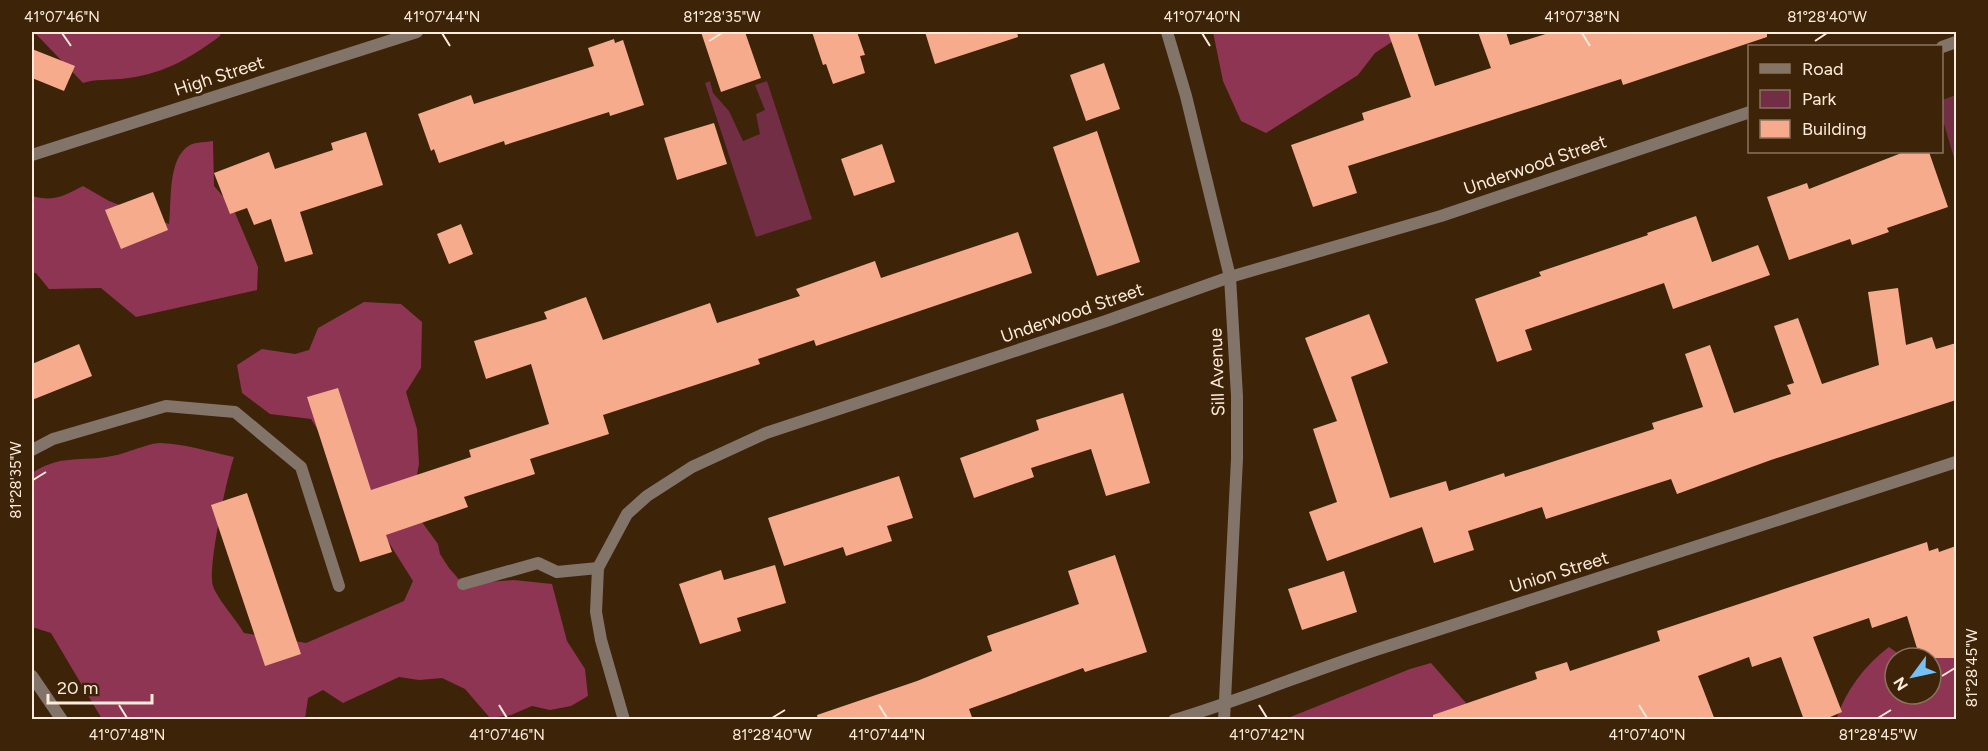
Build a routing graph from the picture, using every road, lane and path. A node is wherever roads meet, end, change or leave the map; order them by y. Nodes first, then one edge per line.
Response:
1 (417, 32) edge
2 (1167, 32) edge
3 (1748, 112) edge
4 (32, 155) edge
5 (1230, 277) junction
6 (32, 450) edge
7 (1956, 462) edge
8 (598, 568) junction
9 (463, 584) dead end
10 (339, 586) dead end
11 (32, 676) edge
12 (1223, 705) junction
13 (62, 720) edge
14 (624, 720) edge
15 (1174, 720) edge
16 (1224, 720) edge

1 - 4 street, High Street
2 - 5 street, Sill Avenue
3 - 5 street, Underwood Street
5 - 8 street, Underwood Street
5 - 12 street, Sill Avenue
6 - 10 street
7 - 12 street, Union Street
8 - 9 street
8 - 14 street, Underwood Street
11 - 13 street
12 - 15 street, Union Street
12 - 16 street, Sill Avenue

